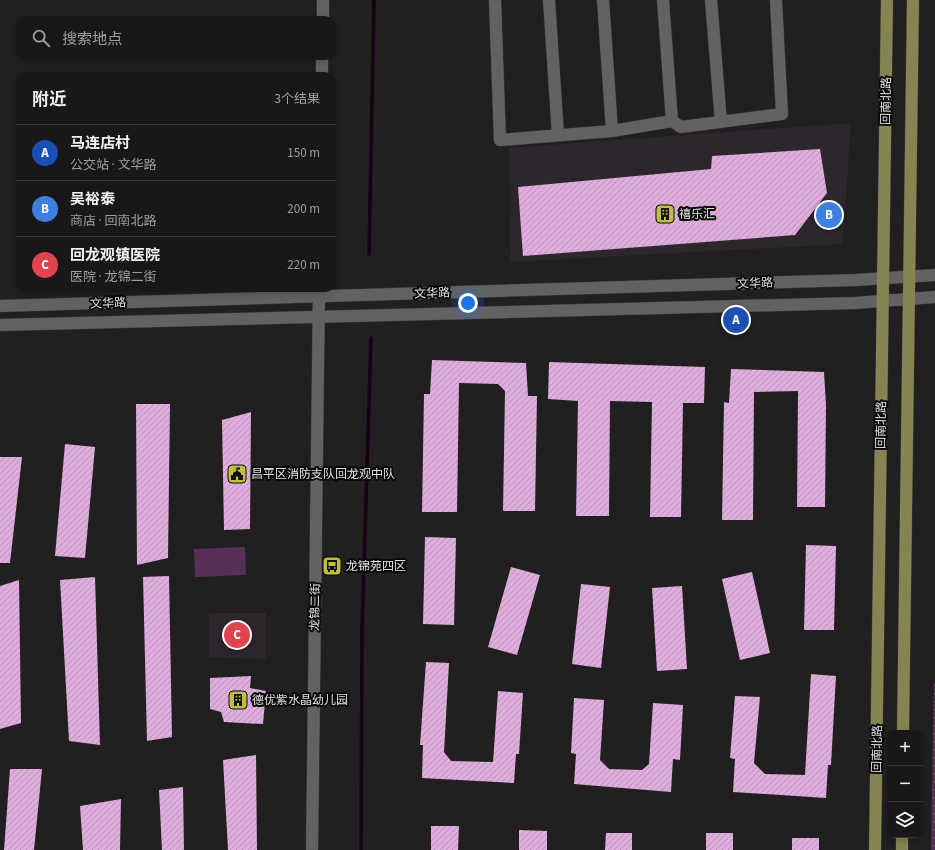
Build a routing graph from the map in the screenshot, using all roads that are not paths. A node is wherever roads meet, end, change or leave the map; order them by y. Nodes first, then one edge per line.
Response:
1 (323, 0) edge
2 (494, 0) edge
3 (550, 0) edge
4 (603, 0) edge
5 (663, 0) edge
6 (711, 0) edge
7 (776, 0) edge
8 (887, 0) edge
9 (913, 0) edge
10 (323, 16) edge
11 (322, 60) edge
12 (322, 72) edge
13 (672, 121) junction
14 (721, 122) junction
15 (612, 131) junction
16 (558, 136) junction
17 (935, 275) edge
18 (909, 277) junction
19 (884, 278) junction
20 (319, 292) edge
21 (336, 292) edge
22 (935, 297) edge
23 (909, 299) junction
24 (883, 301) junction
25 (0, 306) edge
26 (319, 317) junction
27 (0, 325) edge
28 (903, 730) edge
29 (902, 838) edge
30 (312, 850) edge
31 (875, 850) edge
32 (902, 850) edge

1 - 10 street
2 - 16 street
3 - 16 street
4 - 15 street
5 - 13 street
6 - 14 street
7 - 14 street
8 - 19 main road, 回南北路
9 - 18 main road
11 - 12 street
13 - 14 street
13 - 15 street
15 - 16 street
17 - 18 street, 文华路
18 - 19 street, 文华路
18 - 23 main road
19 - 21 street, 文华路
19 - 24 main road, 回南北路
20 - 25 street, 文华路
20 - 26 street, 龙锦二街
22 - 23 street, 文华路
23 - 24 street, 文华路
23 - 28 main road
24 - 26 street, 文华路
24 - 31 main road, 回南北路
26 - 27 street, 文华路
26 - 30 street, 龙锦二街
29 - 32 main road

